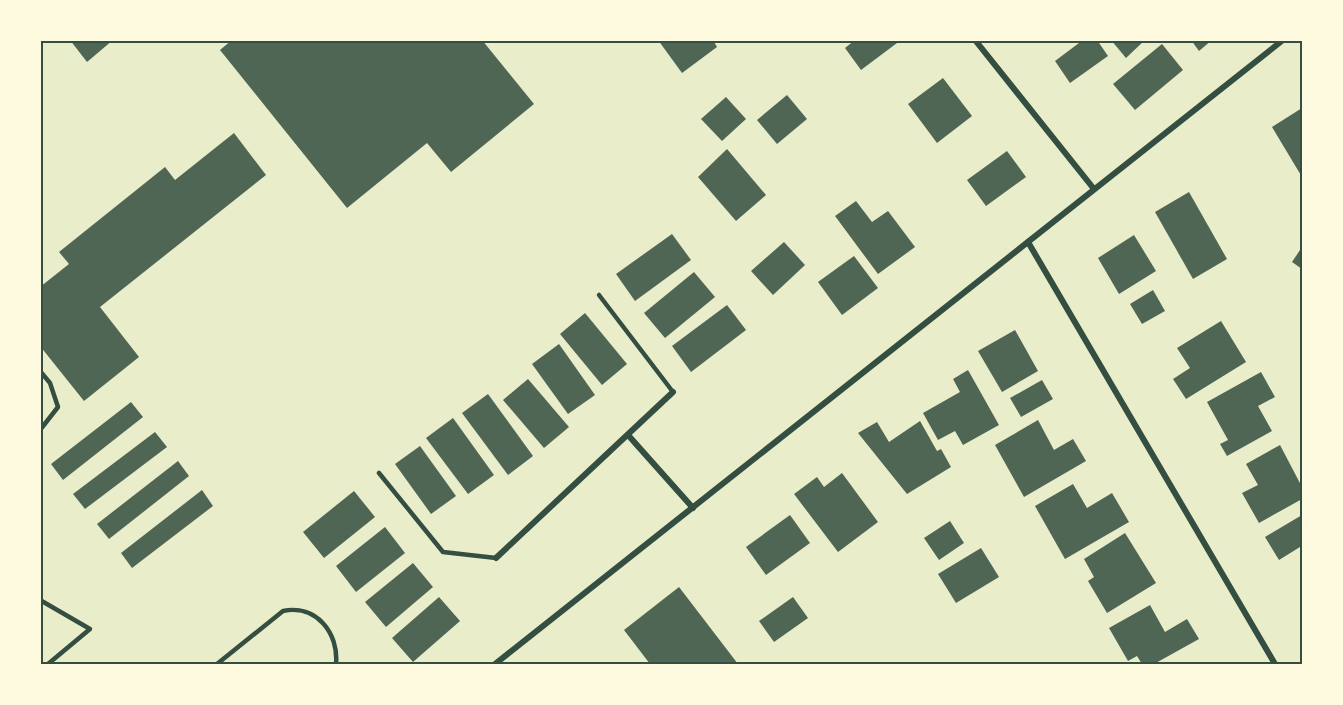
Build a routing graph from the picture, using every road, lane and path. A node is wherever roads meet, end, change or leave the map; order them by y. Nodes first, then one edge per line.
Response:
1 (975, 40) edge
2 (1283, 40) edge
3 (1094, 189) junction
4 (1029, 242) junction
5 (599, 295) dead end
6 (40, 371) edge
7 (673, 392) joint
8 (40, 430) edge
9 (628, 435) junction
10 (379, 473) dead end
11 (693, 508) junction
12 (496, 558) joint
13 (40, 600) edge
14 (48, 664) edge
15 (217, 664) edge
16 (336, 664) edge
17 (495, 664) edge
18 (1275, 664) edge

1 - 3 street
2 - 3 street
3 - 4 street
4 - 11 street
4 - 18 street
5 - 7 lane
6 - 8 lane
7 - 9 street
9 - 11 street
9 - 12 street
10 - 12 lane
11 - 17 street
13 - 14 lane
15 - 16 lane

